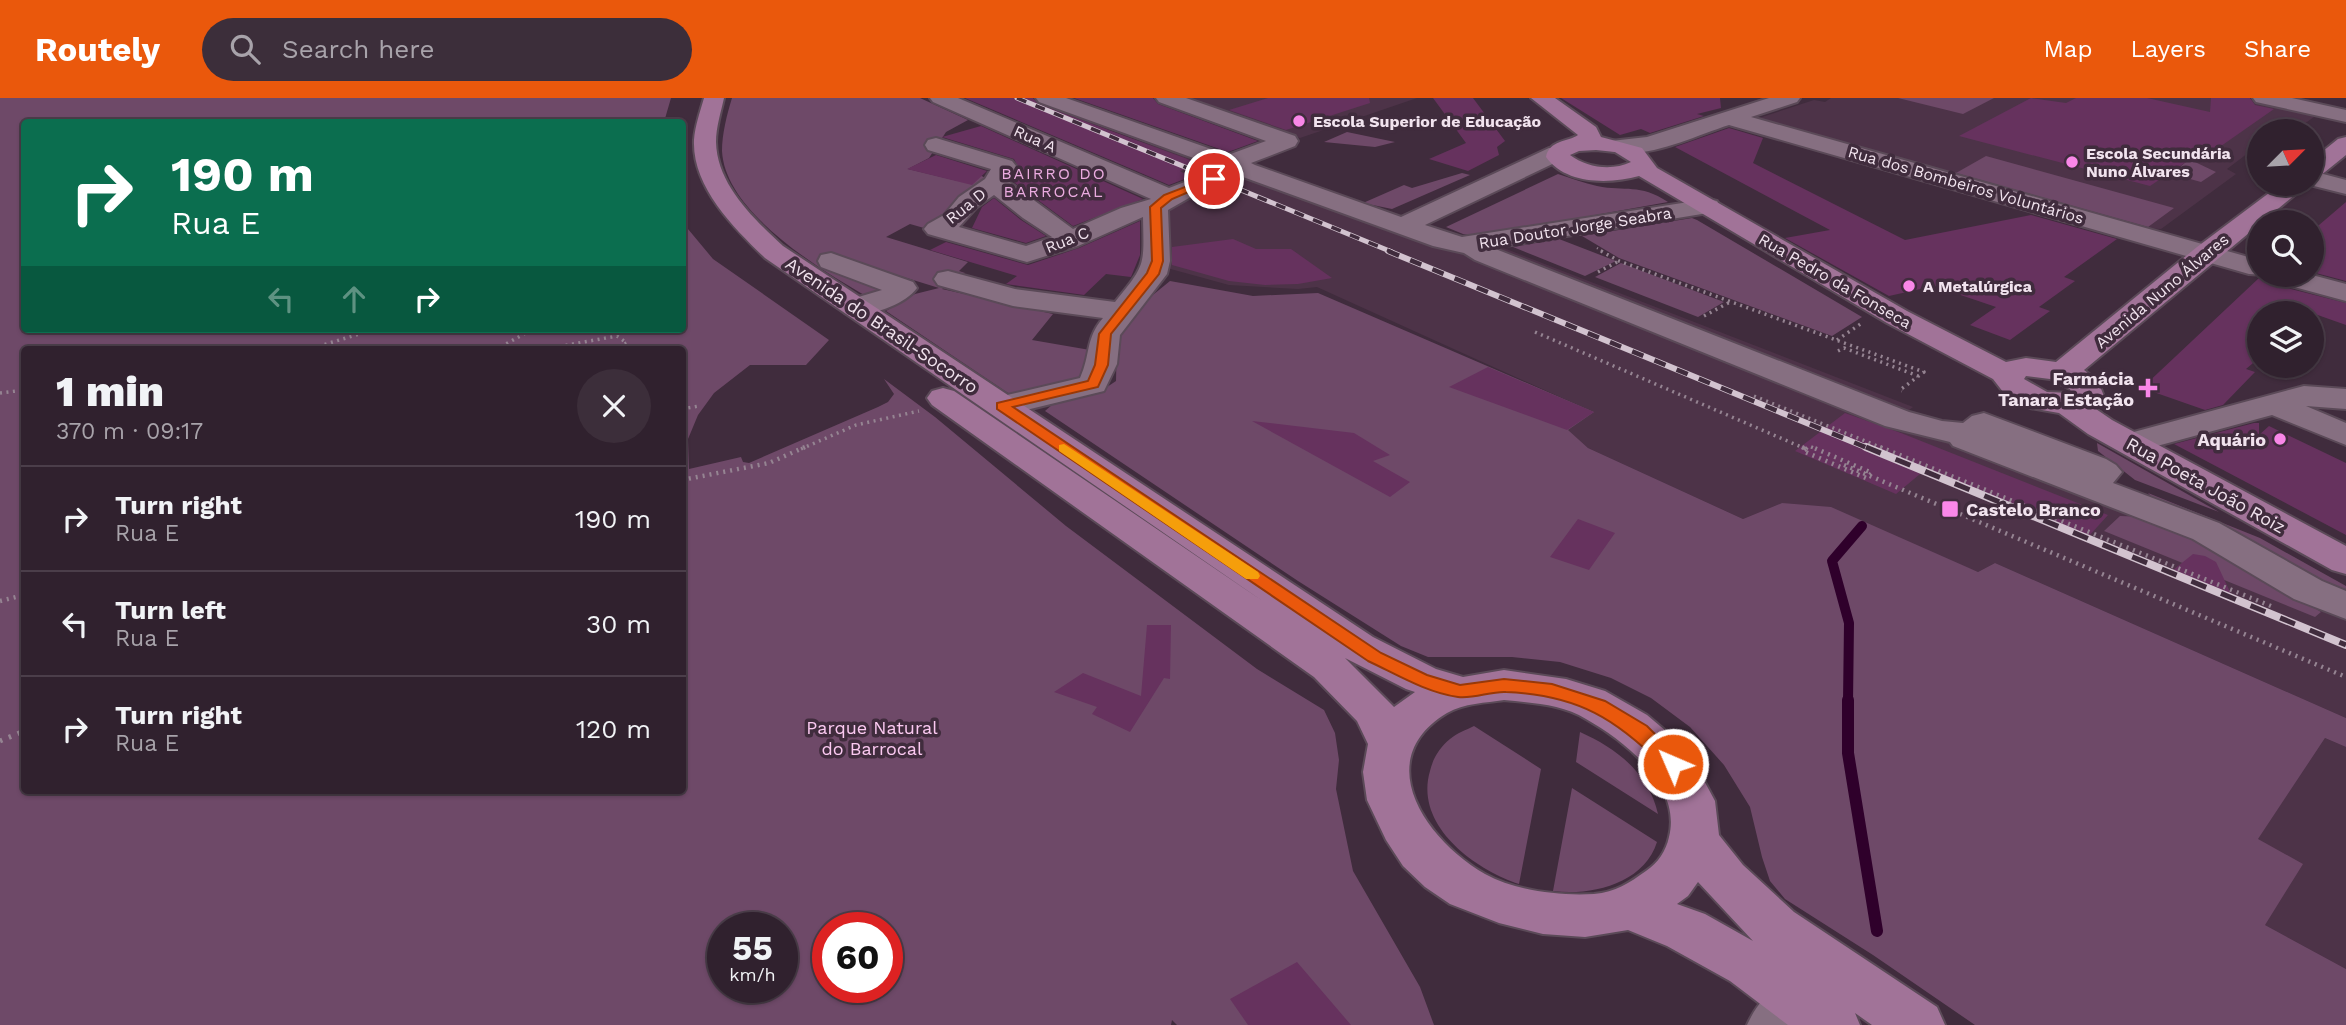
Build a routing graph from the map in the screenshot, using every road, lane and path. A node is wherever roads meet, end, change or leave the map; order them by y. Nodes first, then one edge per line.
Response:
1 (714, 98) edge
2 (940, 98) edge
3 (1046, 98) edge
4 (1166, 98) edge
5 (1541, 98) edge
6 (1790, 98) edge
7 (2263, 98) edge
8 (2346, 116) edge
9 (1726, 117) junction
10 (1584, 143) junction
11 (2346, 144) edge
12 (936, 145) dead end
13 (1619, 146) junction
14 (1557, 153) junction
15 (2324, 161) edge
16 (1237, 166) junction
17 (1642, 166) junction
18 (1614, 173) junction
19 (2324, 181) edge
20 (686, 182) edge
21 (1666, 182) junction
22 (995, 183) junction
23 (2346, 187) edge
24 (2280, 196) edge
25 (1162, 202) junction
26 (1708, 206) junction
27 (1402, 226) junction
28 (937, 229) joint
29 (1069, 240) junction
30 (1470, 245) junction
31 (1596, 247) dead end
32 (2206, 253) junction
33 (831, 261) dead end
34 (1619, 261) junction
35 (2247, 265) edge
36 (1598, 272) dead end
37 (948, 279) dead end
38 (2324, 287) edge
39 (2346, 293) edge
40 (855, 307) junction
41 (1123, 312) junction
42 (1863, 323) dead end
43 (1535, 332) dead end
44 (363, 333) edge
45 (526, 333) edge
46 (1837, 340) junction
47 (319, 346) edge
48 (502, 346) edge
49 (564, 346) edge
50 (620, 346) edge
51 (1838, 351) dead end
52 (1919, 376) junction
53 (2014, 384) junction
54 (2064, 388) junction
55 (21, 390) edge
56 (0, 393) edge
57 (1911, 394) dead end
58 (1754, 396) dead end
59 (2346, 399) edge
60 (952, 404) junction
61 (2274, 404) junction
62 (699, 406) dead end
63 (1002, 406) junction
64 (686, 408) edge
65 (1977, 428) junction
66 (2346, 438) edge
67 (2130, 443) junction
68 (1806, 449) junction
69 (2346, 450) edge
70 (1838, 458) junction
71 (1832, 463) junction
72 (1844, 465) dead end
73 (1869, 475) junction
74 (686, 479) edge
75 (2346, 562) edge
76 (21, 596) edge
77 (0, 601) edge
78 (2346, 606) edge
79 (2276, 608) dead end
80 (2346, 677) edge
81 (1460, 691) junction
82 (21, 732) edge
83 (0, 741) edge
84 (1391, 744) junction
85 (1695, 841) junction
86 (1630, 909) junction
87 (1802, 1017) edge
88 (1917, 1025) edge

1 - 40 main road, Avenida do Brasil-Socorro
2 - 25 street, Rua A
3 - 16 street, Rua Doutor Jorge Seabra
4 - 16 street, Rua C
5 - 10 main road
6 - 9 street
7 - 8 street
9 - 13 street
9 - 32 street, Rua dos Bombeiros Voluntários
10 - 13 main road
10 - 14 main road
11 - 15 main road
12 - 22 street
13 - 17 main road, Rua Pedro da Fonseca
14 - 18 main road, Rua Pedro da Fonseca
14 - 27 street
16 - 25 street, Rua C
16 - 27 street, Rua Doutor Jorge Seabra
17 - 18 main road
17 - 21 main road, Rua Pedro da Fonseca
18 - 21 main road, Rua Pedro da Fonseca
19 - 23 street
20 - 60 main road, Avenida do Brasil-Socorro
21 - 26 main road, Rua Pedro da Fonseca
22 - 28 street, Rua D
22 - 29 street
24 - 32 main road, Avenida Nuno Álvares
25 - 29 street, Rua C
25 - 41 street
26 - 30 street, Rua Doutor Jorge Seabra
26 - 53 main road, Rua Pedro da Fonseca
27 - 30 street, Rua Doutor Jorge Seabra
28 - 29 street, Rua C
30 - 65 street
31 - 34 path
32 - 35 street, Rua dos Bombeiros Voluntários
32 - 54 main road, Avenida Nuno Álvares
33 - 40 street
34 - 36 path
34 - 46 path
37 - 41 street
38 - 39 street
40 - 63 main road, Avenida do Brasil-Socorro
41 - 63 street
42 - 46 path
43 - 68 path
44 - 47 path
45 - 48 path
46 - 52 path
49 - 50 path
51 - 52 path
52 - 57 path
53 - 54 main road
53 - 65 street
54 - 67 main road, Rua Poeta João Roiz
55 - 56 path
58 - 79 path
59 - 61 street
60 - 74 path
60 - 84 main road, Avenida do Brasil-Socorro
61 - 66 street
61 - 67 street
62 - 64 path
63 - 81 main road, Avenida do Brasil-Socorro
65 - 78 street
66 - 69 street
67 - 75 main road, Rua Poeta João Roiz
68 - 70 path
68 - 71 path
70 - 71 path
70 - 73 path
71 - 73 path
72 - 73 path
73 - 80 path
76 - 77 path
81 - 84 main road, Avenida do Brasil-Socorro
81 - 85 main road, Avenida do Brasil-Socorro
82 - 83 path
84 - 86 main road, Avenida do Brasil-Socorro
85 - 86 main road, Avenida do Brasil-Socorro
85 - 88 main road
86 - 87 main road, Avenida do Brasil-Socorro

